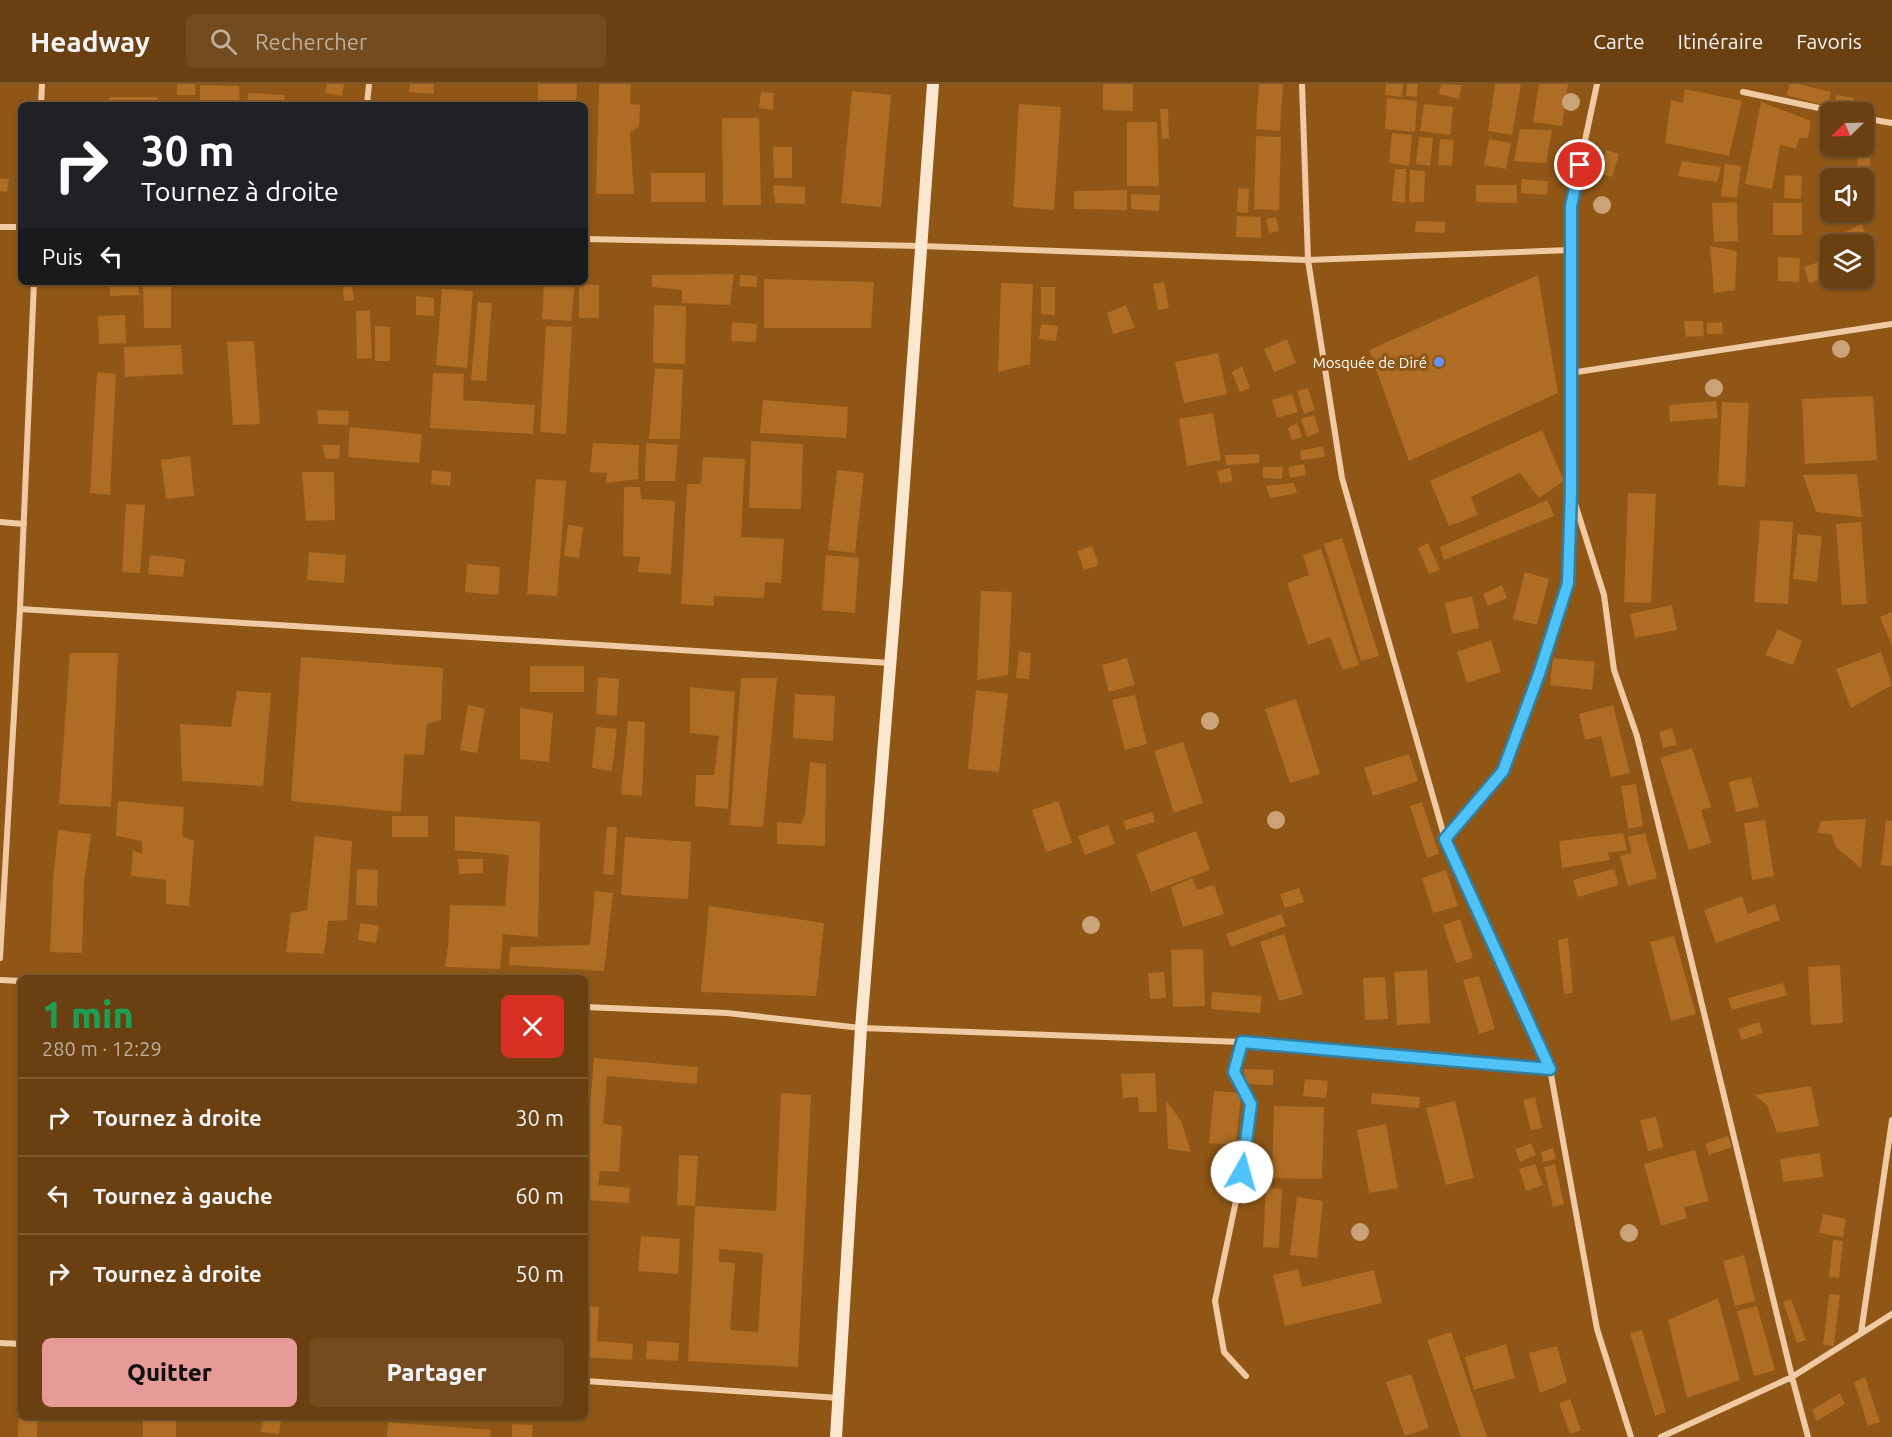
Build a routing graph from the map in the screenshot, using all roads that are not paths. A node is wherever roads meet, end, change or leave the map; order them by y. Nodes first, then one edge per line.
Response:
1 (42, 84) edge
2 (369, 84) edge
3 (933, 84) edge
4 (1302, 84) edge
5 (1597, 84) edge
6 (1743, 92) dead end
7 (41, 102) edge
8 (368, 102) edge
9 (1820, 108) edge
10 (1874, 120) edge
11 (1892, 123) edge
12 (0, 226) edge
13 (18, 228) edge
14 (588, 239) edge
15 (921, 246) junction
16 (1570, 250) junction
17 (1308, 260) junction
18 (34, 285) edge
19 (1892, 324) edge
20 (1570, 373) junction
21 (1571, 491) junction
22 (0, 522) edge
23 (24, 524) junction
24 (20, 609) junction
25 (890, 663) junction
26 (0, 793) edge
27 (10, 793) junction
28 (1445, 839) junction
29 (0, 958) edge
30 (0, 980) edge
31 (18, 981) edge
32 (588, 1007) edge
33 (861, 1028) junction
34 (1242, 1042) junction
35 (1550, 1069) junction
36 (1892, 1120) edge
37 (1891, 1135) edge
38 (1892, 1314) edge
39 (1861, 1333) junction
40 (0, 1343) edge
41 (18, 1344) edge
42 (1246, 1376) dead end
43 (1792, 1377) junction
44 (588, 1382) edge
45 (839, 1398) junction
46 (837, 1437) edge
47 (1631, 1437) edge
48 (1662, 1437) edge
49 (1808, 1437) edge

1 - 7 street
2 - 8 street
3 - 15 main road
4 - 17 street
5 - 16 street
6 - 9 street
10 - 11 street
12 - 13 street
14 - 15 street
15 - 17 street
15 - 25 main road
16 - 17 street
16 - 20 street
17 - 28 street
18 - 23 street
19 - 20 street
20 - 21 street
21 - 28 street
21 - 43 street
22 - 23 street
23 - 24 street
24 - 25 street
24 - 27 street
25 - 33 main road
26 - 27 street
27 - 29 street
28 - 35 street
30 - 31 street
32 - 33 street
33 - 34 street
33 - 45 main road
34 - 35 street
34 - 42 street
35 - 47 street
36 - 37 street
37 - 39 street
38 - 39 street
39 - 43 street
40 - 41 street
43 - 48 street
43 - 49 street
44 - 45 street
45 - 46 main road

